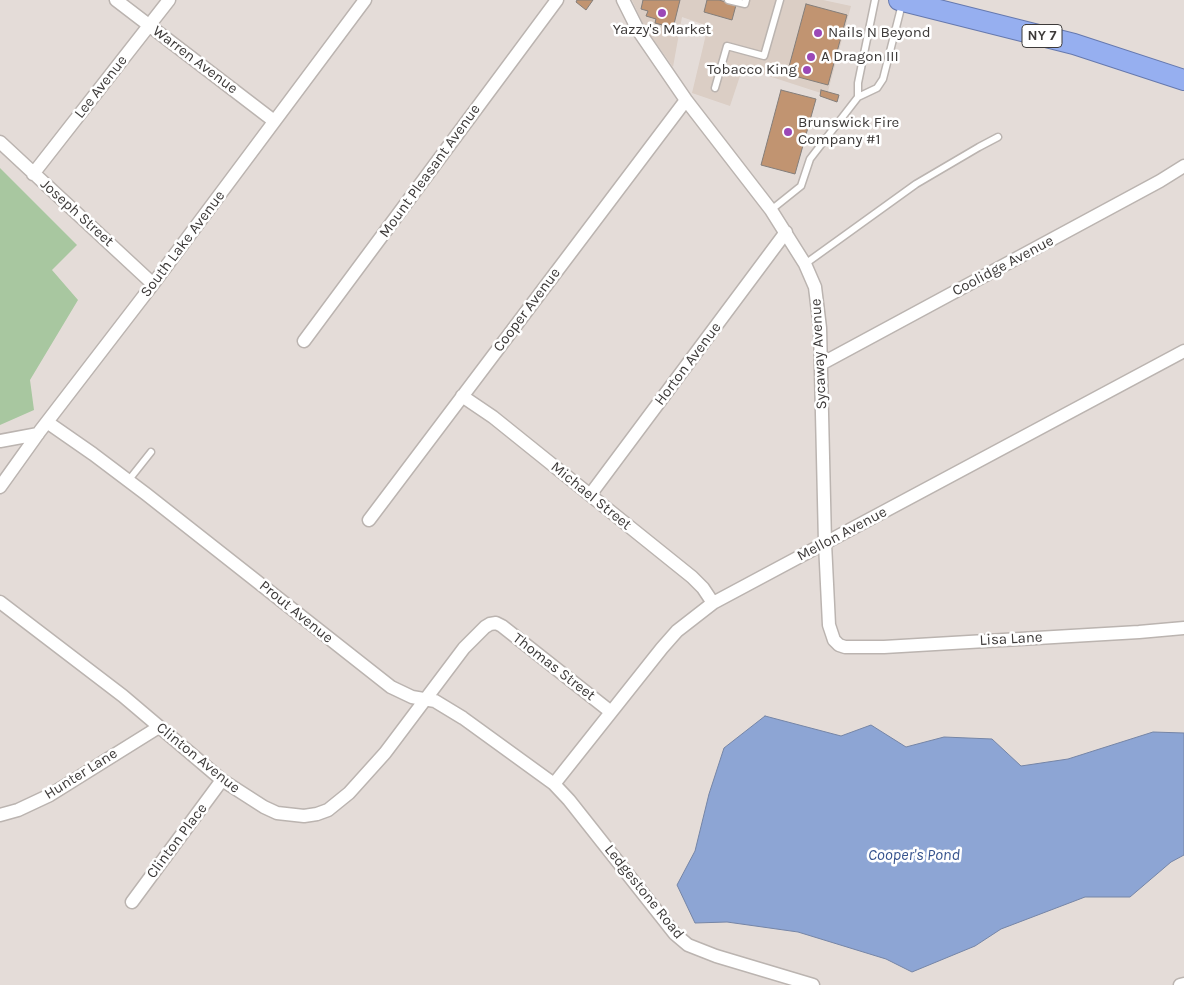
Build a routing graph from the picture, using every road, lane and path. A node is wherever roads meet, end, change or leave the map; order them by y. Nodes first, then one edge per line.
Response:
1 (116, 0) edge
2 (169, 0) edge
3 (365, 0) edge
4 (557, 0) edge
5 (623, 0) edge
6 (728, 0) edge
7 (746, 0) edge
8 (780, 0) edge
9 (875, 0) edge
10 (901, 0) edge
11 (933, 4) edge
12 (150, 26) junction
13 (1184, 80) edge
14 (715, 88) dead end
15 (858, 97) junction
16 (686, 100) junction
17 (274, 120) junction
18 (998, 137) dead end
19 (0, 142) edge
20 (1184, 166) edge
21 (33, 174) junction
22 (771, 210) junction
23 (786, 232) junction
24 (805, 264) junction
25 (153, 284) junction
26 (304, 341) dead end
27 (1184, 351) edge
28 (821, 364) junction
29 (462, 396) junction
30 (47, 422) junction
31 (38, 434) junction
32 (0, 441) edge
33 (151, 452) dead end
34 (128, 481) junction
35 (0, 487) edge
36 (590, 495) junction
37 (369, 520) dead end
38 (825, 543) junction
39 (0, 602) edge
40 (713, 603) junction
41 (496, 623) joint
42 (1184, 628) edge
43 (839, 645) joint
44 (424, 699) junction
45 (611, 712) junction
46 (160, 727) junction
47 (222, 780) junction
48 (554, 784) junction
49 (0, 815) edge
50 (132, 902) dead end
51 (1184, 984) edge
52 (813, 985) edge
53 (1180, 985) edge

1 - 12 street, Warren Avenue
2 - 12 street, Lee Avenue
3 - 17 street, South Lake Avenue
4 - 26 street, Mount Pleasant Avenue
5 - 16 street, Sycaway Avenue
6 - 7 lane
8 - 14 lane
9 - 15 lane
10 - 11 highway, NY 7
10 - 15 lane
11 - 13 highway, NY 7
12 - 17 street, Warren Avenue
12 - 21 street, Lee Avenue
15 - 22 lane
16 - 22 street, Sycaway Avenue
16 - 29 street, Cooper Avenue
17 - 25 street, South Lake Avenue
18 - 24 lane
19 - 21 street, Joseph Street
20 - 28 street, Coolidge Avenue
21 - 25 street, Joseph Street
22 - 23 street, Sycaway Avenue
23 - 24 street, Sycaway Avenue
23 - 36 street, Horton Avenue
24 - 28 street, Sycaway Avenue
25 - 30 street, South Lake Avenue
27 - 38 street, Mellon Avenue
28 - 38 street, Sycaway Avenue
29 - 36 street, Michael Street
29 - 37 street, Cooper Avenue
30 - 31 street, South Lake Avenue
30 - 34 street, Prout Avenue
31 - 32 street
31 - 35 street, South Lake Avenue
33 - 34 lane
34 - 44 street, Prout Avenue
36 - 40 street, Michael Street
38 - 40 street, Mellon Avenue
38 - 43 street, Sycaway Avenue
39 - 46 street, Clinton Avenue
40 - 45 street, Mellon Avenue
41 - 44 street, Clinton Avenue
41 - 45 street, Thomas Street
42 - 43 street, Lisa Lane
44 - 47 street, Clinton Avenue
44 - 48 street, Prout Avenue
45 - 48 street, Mellon Avenue
46 - 47 street, Clinton Avenue
46 - 49 street, Hunter Lane
47 - 50 street, Clinton Place
48 - 52 street, Ledgestone Road
51 - 53 street

